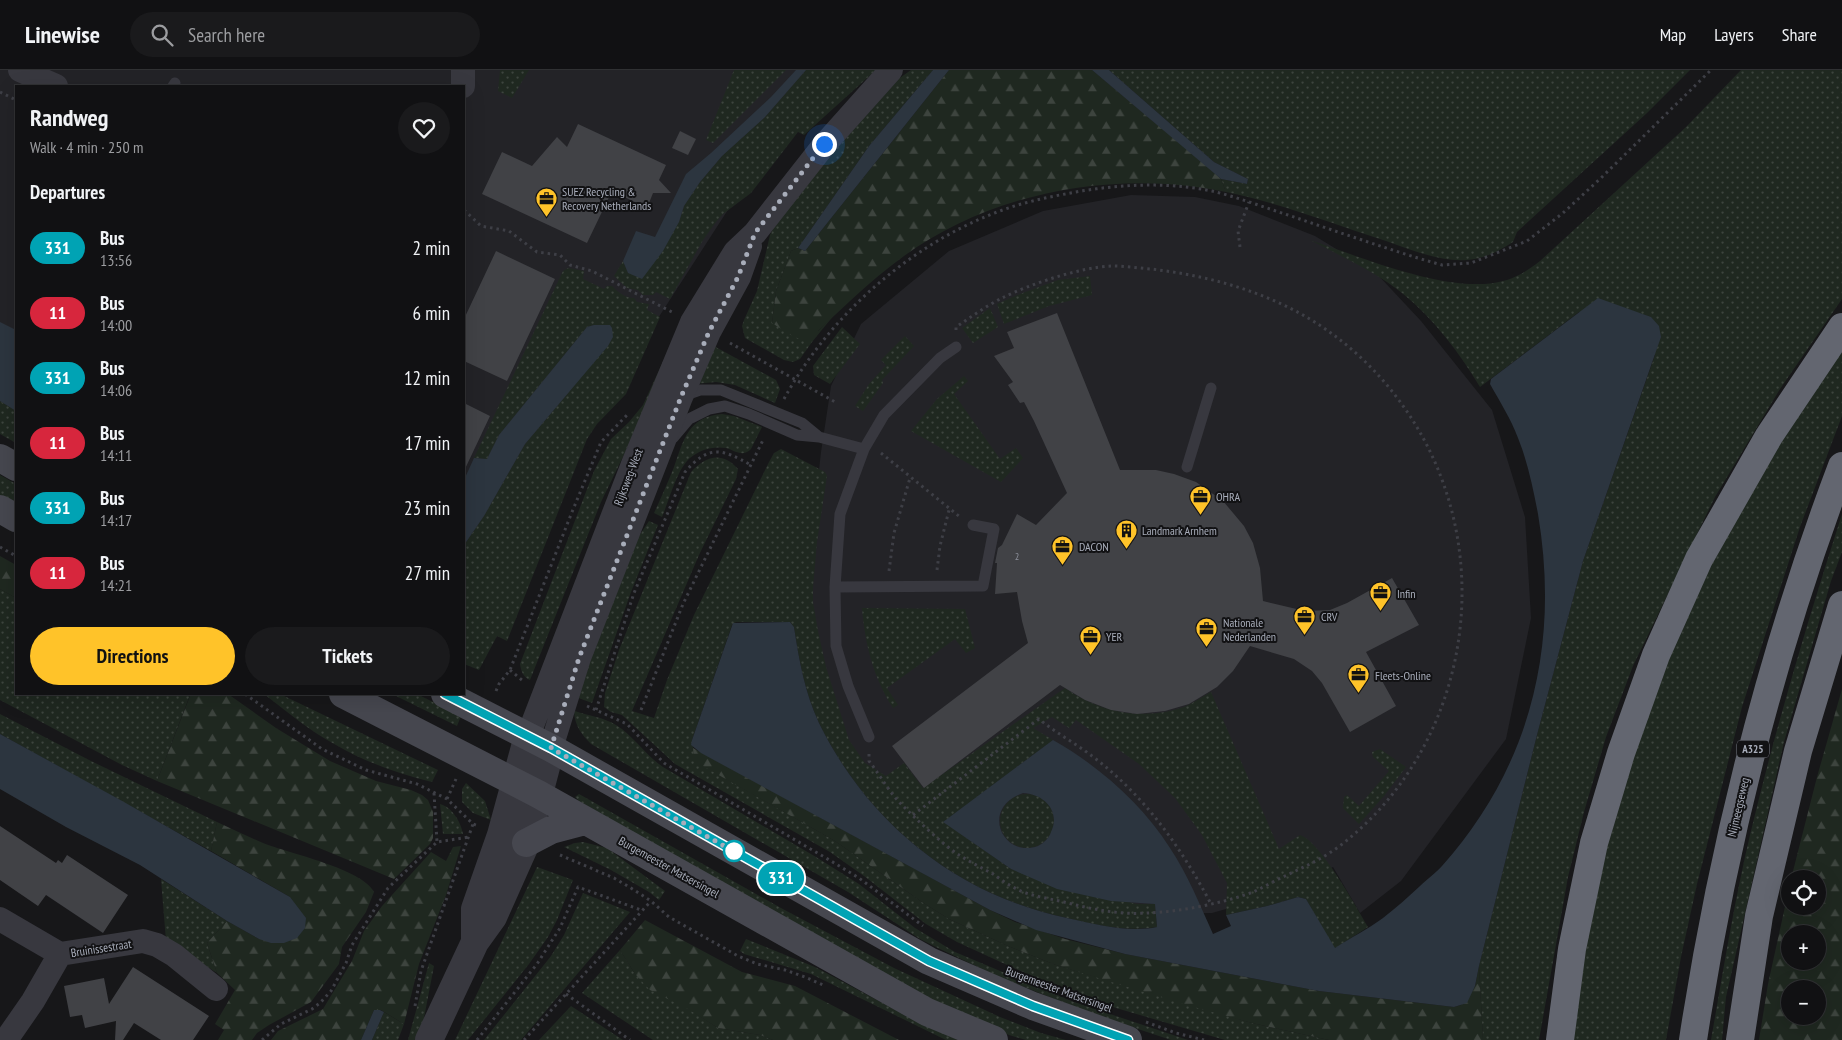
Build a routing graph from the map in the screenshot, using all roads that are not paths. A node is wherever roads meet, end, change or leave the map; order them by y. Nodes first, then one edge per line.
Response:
1 (20, 70) edge
2 (464, 70) edge
3 (891, 70) edge
4 (54, 85) edge
5 (464, 85) edge
6 (692, 323) junction
7 (1842, 327) edge
8 (956, 347) road end
9 (1211, 388) dead end
10 (681, 397) junction
11 (654, 410) junction
12 (819, 437) junction
13 (864, 449) junction
14 (659, 454) junction
15 (0, 458) edge
16 (15, 466) edge
17 (1842, 466) edge
18 (1187, 467) dead end
19 (0, 509) edge
20 (15, 517) edge
21 (973, 525) dead end
22 (835, 586) junction
23 (1842, 605) edge
24 (345, 695) edge
25 (447, 695) edge
26 (870, 737) road end
27 (540, 742) junction
28 (527, 788) junction
29 (585, 820) junction
30 (526, 843) junction
31 (0, 919) edge
32 (475, 942) junction
33 (60, 954) junction
34 (216, 989) dead end
35 (1134, 1030) edge
36 (6, 1040) edge
37 (429, 1040) edge
38 (994, 1040) edge
39 (1560, 1040) edge
40 (1693, 1040) edge
41 (1740, 1040) edge

1 - 4 street
2 - 5 street
3 - 6 street, Rijksweg-West
6 - 10 street, Rijksweg-West
6 - 11 street, Rijksweg-West
7 - 39 highway
8 - 13 lane
9 - 18 lane
10 - 11 lane
10 - 12 lane
10 - 14 street, Rijksweg-West
11 - 27 street, Rijksweg-West
12 - 13 lane
12 - 14 lane
13 - 22 lane
14 - 27 street, Rijksweg-West
15 - 16 main road
17 - 40 highway, Nijmeegseweg / A325
19 - 20 main road
21 - 22 lane
22 - 26 lane
23 - 41 highway
24 - 28 main road, Burgemeester Matsersingel
25 - 27 main road, Burgemeester Matsersingel
27 - 28 street
27 - 35 main road, Burgemeester Matsersingel
28 - 29 main road, Burgemeester Matsersingel
28 - 30 street
28 - 32 street
29 - 30 main road
29 - 38 main road, Burgemeester Matsersingel
30 - 32 street
31 - 33 street, Bruinissestraat
32 - 37 street
33 - 34 street, Bruinissestraat
33 - 36 street, Bruinissestraat

